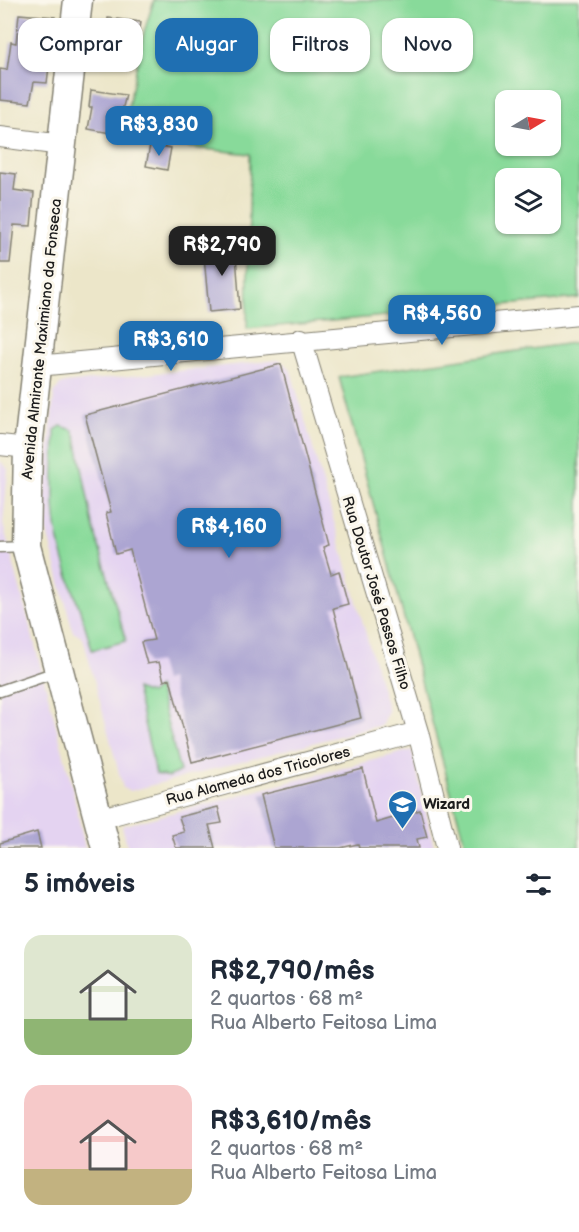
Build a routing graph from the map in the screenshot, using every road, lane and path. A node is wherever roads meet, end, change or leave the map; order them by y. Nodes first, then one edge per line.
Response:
1 (78, 0) edge
2 (0, 137) edge
3 (62, 145) junction
4 (579, 315) edge
5 (301, 339) junction
6 (37, 366) junction
7 (0, 445) edge
8 (28, 448) junction
9 (13, 546) edge
10 (59, 671) junction
11 (0, 691) edge
12 (418, 732) junction
13 (98, 819) junction
14 (106, 848) edge
15 (447, 848) edge

1 - 3 main road, Avenida Almirante Maximiano da Fonseca
2 - 3 street
3 - 6 main road, Avenida Almirante Maximiano da Fonseca
4 - 5 street
5 - 6 street
5 - 12 street, Rua Doutor José Passos Filho
6 - 8 main road, Avenida Almirante Maximiano da Fonseca
7 - 8 street
8 - 9 main road, Avenida Almirante Maximiano da Fonseca
9 - 10 main road, Avenida Almirante Maximiano da Fonseca
10 - 11 lane
10 - 13 main road, Avenida Almirante Maximiano da Fonseca
12 - 13 street, Rua Alameda dos Tricolores
12 - 15 street, Rua Doutor José Passos Filho
13 - 14 main road, Avenida Almirante Maximiano da Fonseca

